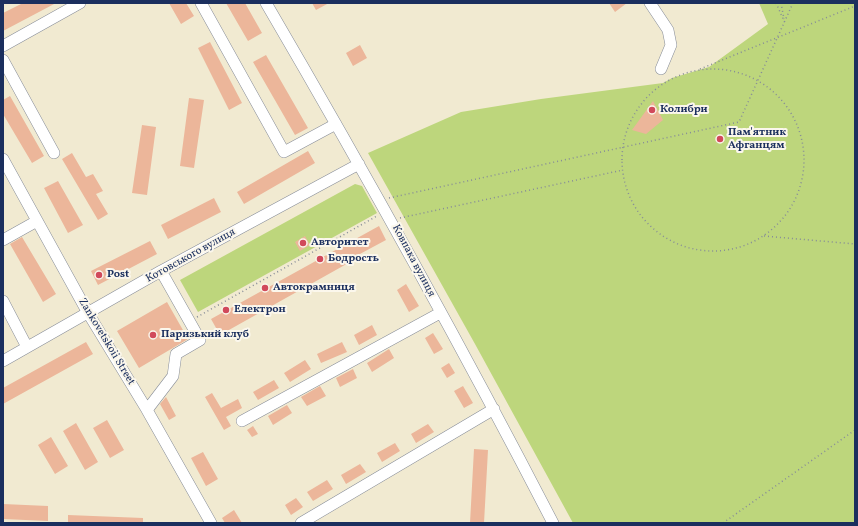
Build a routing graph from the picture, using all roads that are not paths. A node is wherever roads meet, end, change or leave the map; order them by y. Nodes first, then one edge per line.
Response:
1 (80, 3) edge
2 (201, 3) edge
3 (266, 3) edge
4 (650, 3) edge
5 (3, 46) edge
6 (3, 60) edge
7 (661, 69) dead end
8 (336, 124) junction
9 (54, 153) dead end
10 (3, 159) edge
11 (359, 164) junction
12 (37, 221) junction
13 (3, 240) edge
14 (161, 271) junction
15 (3, 301) edge
16 (88, 313) junction
17 (440, 313) junction
18 (27, 347) junction
19 (3, 361) edge
20 (494, 409) junction
21 (147, 410) junction
22 (242, 421) dead end
23 (211, 523) edge
24 (301, 523) edge
25 (553, 523) edge

1 - 5 street
2 - 8 street
3 - 8 street, Ковпака вулиця
4 - 7 street
6 - 9 street
8 - 11 street, Ковпака вулиця
10 - 12 street, Zankovetskoii Street
11 - 14 street, Котовського вулиця
11 - 17 street, Ковпака вулиця
12 - 13 street
12 - 16 street, Zankovetskoii Street
14 - 16 street, Котовського вулиця
14 - 21 street
15 - 18 street
16 - 18 street, Котовського вулиця
16 - 21 street, Zankovetskoii Street
17 - 20 street, Ковпака вулиця
17 - 22 street
18 - 19 street, Котовського вулиця
20 - 24 street
20 - 25 street, Ковпака вулиця
21 - 23 street, Zankovetskoii Street

